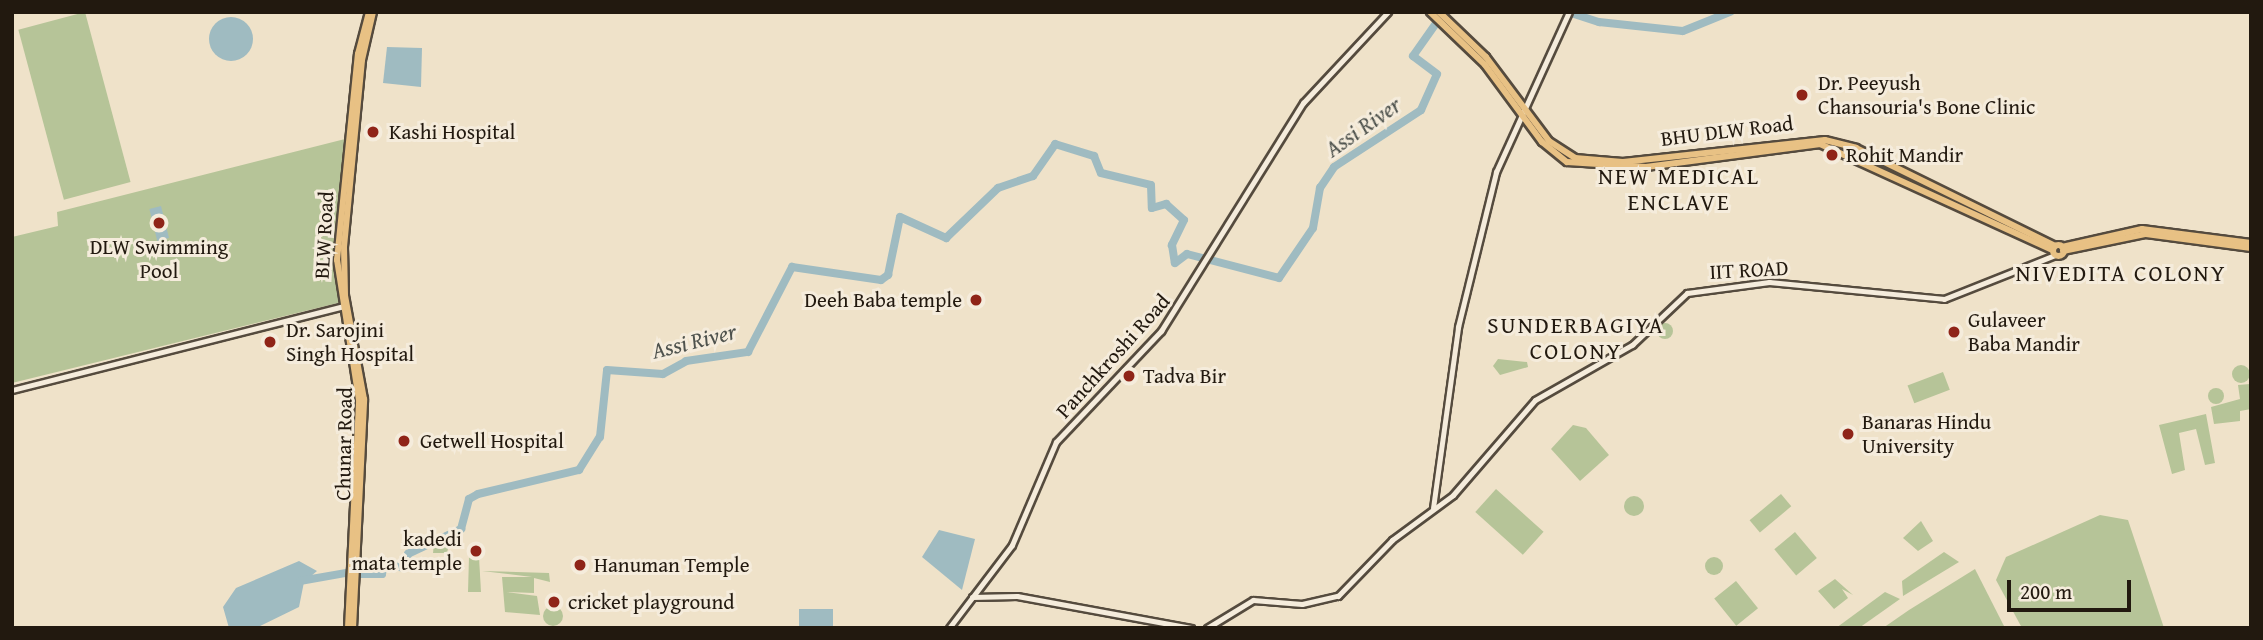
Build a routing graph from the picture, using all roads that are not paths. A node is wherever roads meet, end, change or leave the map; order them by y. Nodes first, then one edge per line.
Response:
1 (371, 12) edge
2 (1388, 12) edge
3 (1430, 13) edge
4 (1568, 15) edge
5 (1442, 18) edge
6 (1522, 111) junction
7 (2251, 245) edge
8 (2058, 250) junction
9 (344, 307) junction
10 (12, 390) edge
11 (1433, 508) junction
12 (972, 597) junction
13 (351, 628) edge
14 (949, 628) edge
15 (1191, 628) edge
16 (1207, 628) edge

1 - 9 main road, BLW Road
2 - 12 street, Panchkroshi Road
3 - 5 main road, BHU DLW Road
4 - 6 street
5 - 6 main road, BHU DLW Road
6 - 8 main road, BHU DLW Road
6 - 11 street
7 - 8 main road
8 - 11 street, IIT ROAD
9 - 10 street
9 - 13 main road, BLW Road
11 - 16 street, IIT ROAD
12 - 14 street, Panchkroshi Road
12 - 15 street

